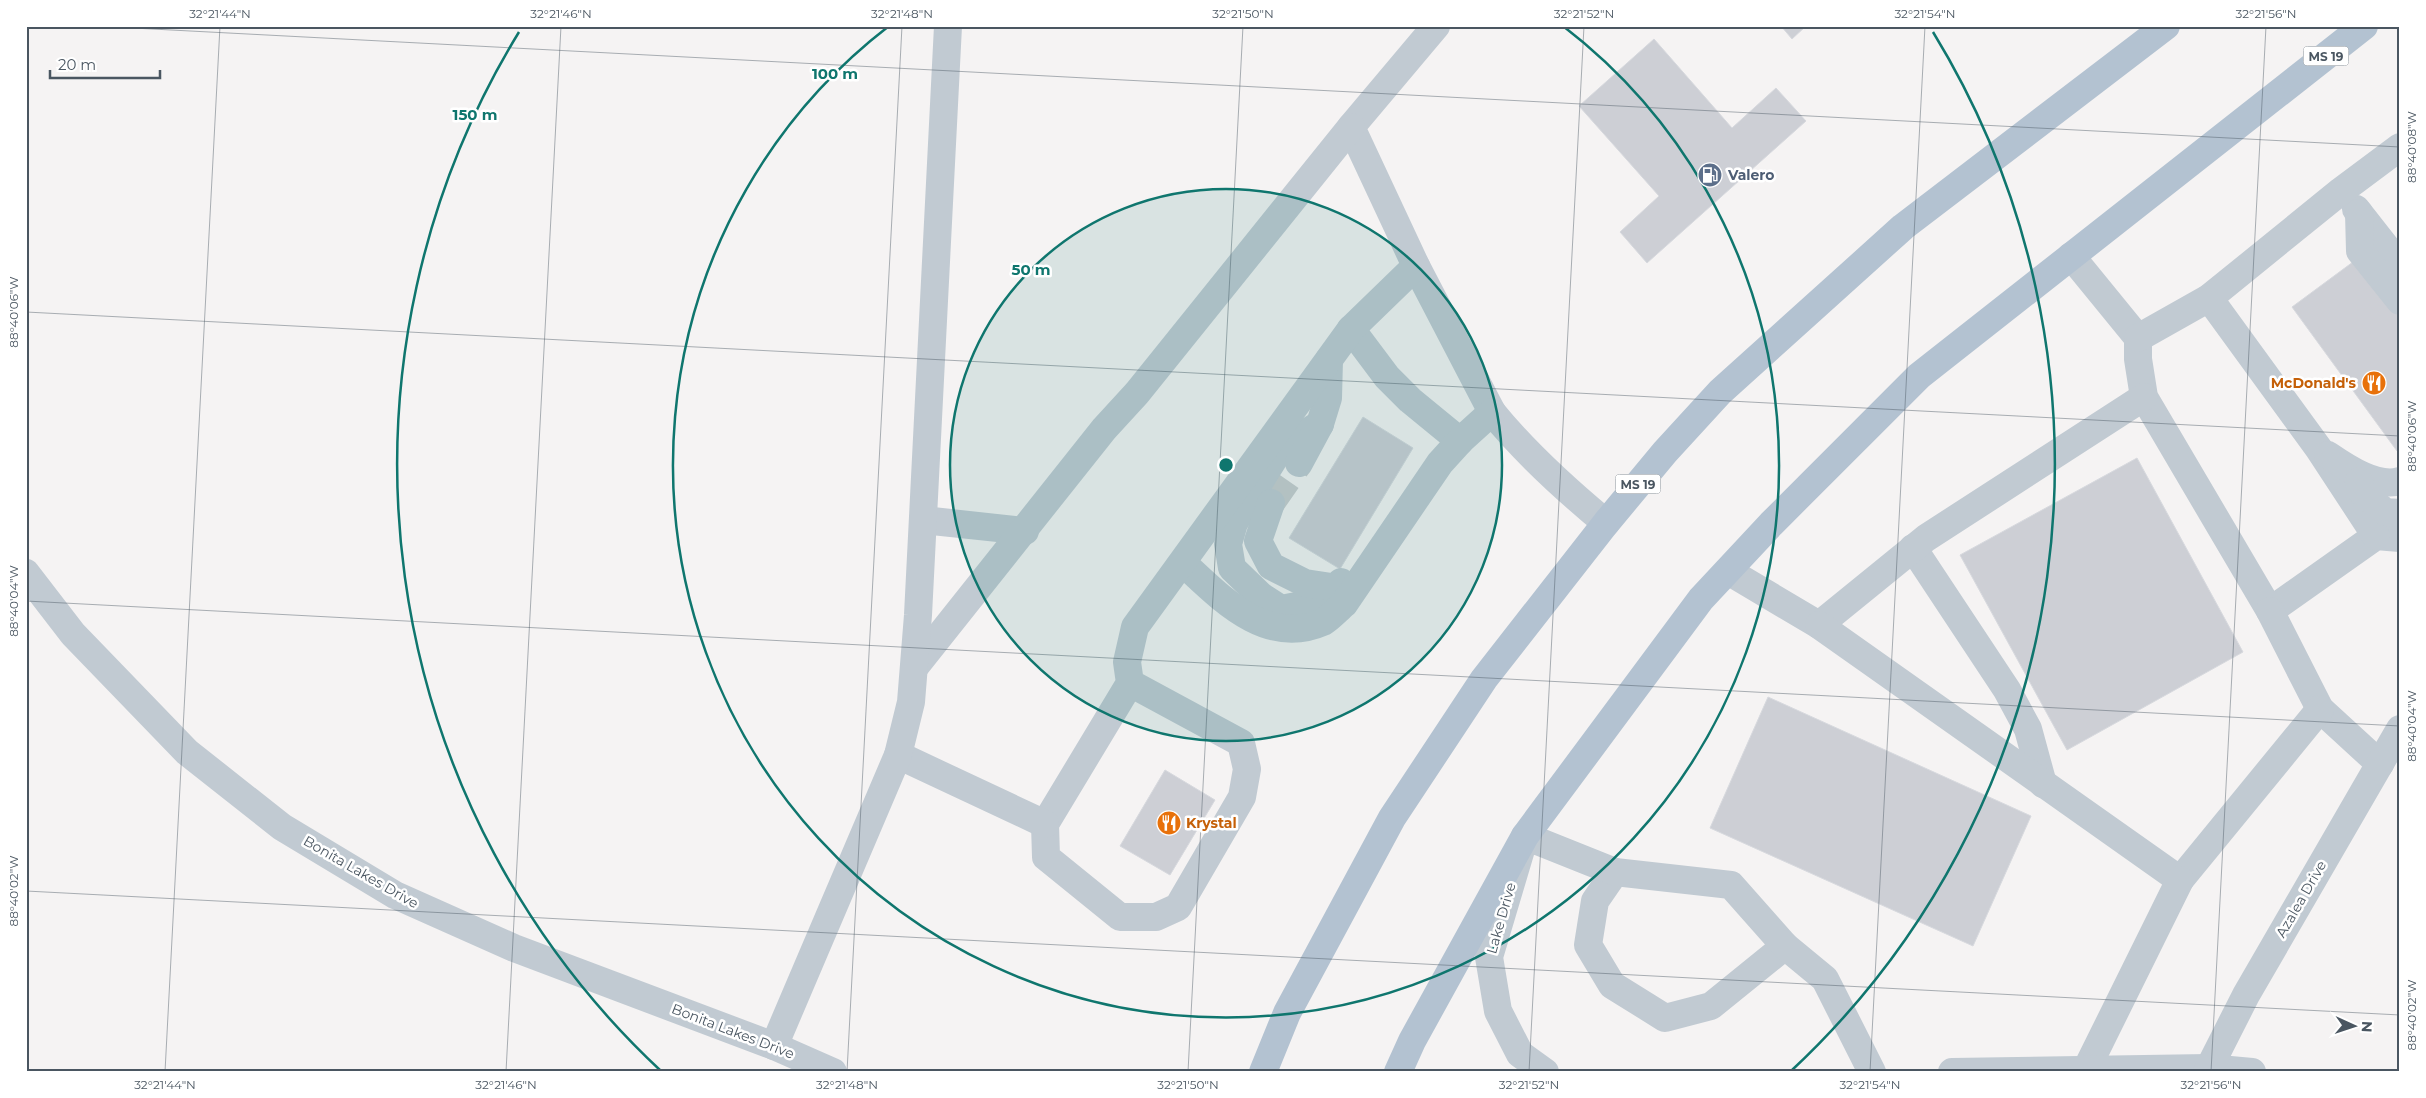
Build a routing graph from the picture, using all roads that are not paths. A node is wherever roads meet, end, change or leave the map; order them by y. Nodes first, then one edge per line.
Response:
1 (948, 26) edge
2 (1436, 26) edge
3 (2166, 26) edge
4 (2364, 26) edge
5 (1351, 128) junction
6 (2400, 148) edge
7 (2342, 191) junction
8 (2359, 212) junction
9 (2071, 256) junction
10 (2400, 264) edge
11 (1416, 266) junction
12 (2209, 298) junction
13 (2400, 301) edge
14 (1351, 329) junction
15 (2138, 338) junction
16 (1329, 360) junction
17 (2144, 397) junction
18 (1492, 412) junction
19 (1320, 424) junction
20 (1460, 441) junction
21 (2319, 449) junction
22 (1299, 463) tunnel mouth
23 (1440, 463) junction
24 (2358, 475) junction
25 (2400, 481) edge
26 (1271, 504) tunnel mouth
27 (2400, 512) edge
28 (923, 520) junction
29 (1606, 523) junction
30 (1024, 531) junction
31 (2388, 537) edge
32 (1913, 548) junction
33 (1183, 563) junction
34 (1728, 571) junction
35 (26, 573) edge
36 (1338, 588) junction
37 (2270, 611) junction
38 (1819, 625) junction
39 (914, 668) junction
40 (1130, 683) junction
41 (2320, 710) junction
42 (2400, 729) edge
43 (898, 755) junction
44 (2380, 764) junction
45 (2044, 784) junction
46 (1045, 824) junction
47 (1525, 836) junction
48 (1615, 872) junction
49 (2180, 880) junction
50 (1785, 946) junction
51 (774, 1046) junction
52 (2086, 1070) junction
53 (2208, 1070) edge
54 (833, 1072) edge
55 (1263, 1072) edge
56 (1398, 1072) edge
57 (1545, 1072) edge
58 (1872, 1072) edge
59 (1952, 1072) edge
60 (2252, 1072) edge

1 - 28 street
2 - 5 street
3 - 29 main road, MS 19
4 - 9 main road, MS 19
5 - 11 street
5 - 30 street
6 - 7 street
7 - 8 street
7 - 12 street
8 - 10 street
8 - 13 street
9 - 15 street
9 - 34 main road, MS 19
11 - 14 street
11 - 18 street
12 - 15 street
12 - 21 street
14 - 16 street
14 - 20 street
15 - 17 street
16 - 19 street
16 - 33 street
17 - 32 street
17 - 37 street
18 - 20 street
18 - 29 street
19 - 22 street
19 - 36 street
20 - 23 street
21 - 24 street
21 - 31 street
23 - 33 street
23 - 36 street
24 - 25 street
24 - 27 street
26 - 36 street
28 - 30 street
28 - 39 street
29 - 55 main road, MS 19
30 - 39 street
31 - 37 street
32 - 38 street
32 - 45 street
33 - 40 street
34 - 38 street
34 - 47 main road, MS 19
35 - 51 street, Bonita Lakes Drive
37 - 41 street
38 - 45 street
39 - 43 street
40 - 46 street
40 - 46 street
41 - 44 street
41 - 49 street
42 - 44 street, Azalea Drive
43 - 46 street
43 - 51 street
44 - 53 street, Azalea Drive
45 - 49 street
47 - 48 street
47 - 56 main road, MS 19
47 - 57 street, Lake Drive
48 - 50 street
48 - 50 street
49 - 52 street
50 - 58 street
51 - 54 street, Bonita Lakes Drive
52 - 53 street
52 - 59 street
53 - 60 street

